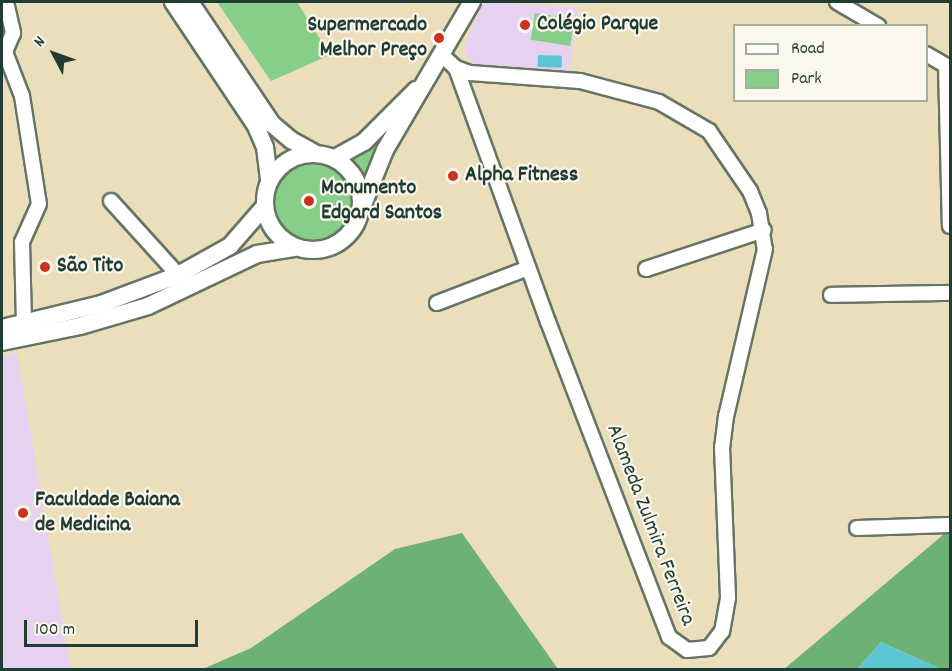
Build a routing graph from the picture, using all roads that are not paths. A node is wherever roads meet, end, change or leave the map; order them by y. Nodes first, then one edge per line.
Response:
1 (6, 2) edge
2 (173, 2) edge
3 (190, 2) edge
4 (472, 2) edge
5 (837, 2) edge
6 (875, 24) edge
7 (928, 55) edge
8 (443, 56) junction
9 (949, 67) edge
10 (456, 68) junction
11 (422, 86) junction
12 (314, 153) junction
13 (335, 159) junction
14 (269, 181) junction
15 (111, 201) dead end
16 (264, 207) junction
17 (362, 208) junction
18 (951, 226) edge
19 (764, 230) junction
20 (294, 248) junction
21 (528, 268) junction
22 (646, 269) dead end
23 (178, 275) junction
24 (951, 293) edge
25 (831, 295) dead end
26 (436, 303) dead end
27 (24, 322) junction
28 (2, 328) edge
29 (2, 342) edge
30 (951, 525) edge
31 (857, 528) dead end

1 - 27 street
2 - 14 main road
3 - 12 main road
4 - 8 main road
5 - 6 street
7 - 9 street
8 - 10 street, Alameda Zulmira Ferreira
8 - 11 main road
9 - 18 street
10 - 19 street, Alameda Zulmira Ferreira
10 - 21 street, Alameda Zulmira Ferreira
11 - 13 main road
11 - 17 main road
12 - 13 main road
12 - 14 main road
13 - 17 main road
14 - 16 main road
15 - 23 street
16 - 20 main road
16 - 23 main road
17 - 20 main road
19 - 21 street, Alameda Zulmira Ferreira
19 - 22 street
20 - 29 main road
21 - 26 street
23 - 27 main road
24 - 25 street
27 - 28 main road
30 - 31 street

